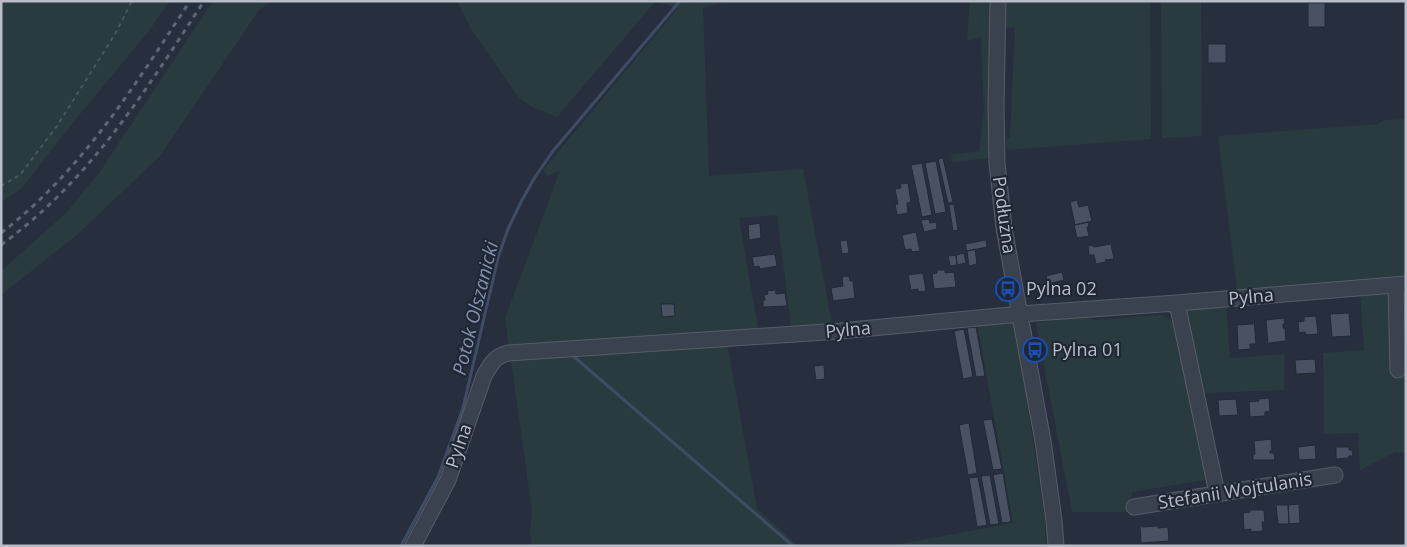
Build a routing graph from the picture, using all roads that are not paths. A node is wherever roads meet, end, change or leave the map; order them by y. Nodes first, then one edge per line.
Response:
1 (998, 1) edge
2 (1401, 284) edge
3 (1177, 303) junction
4 (1020, 314) junction
5 (1398, 370) dead end
6 (1335, 475) dead end
7 (1217, 493) junction
8 (1134, 507) dead end
9 (413, 546) edge
10 (1056, 546) edge

1 - 4 street, Podłużna
2 - 3 street, Pylna
2 - 5 street
3 - 4 street, Pylna
3 - 7 street
4 - 9 street, Pylna
4 - 10 street, Podłużna
6 - 7 street, Stefanii Wojtulanis
7 - 8 street, Stefanii Wojtulanis

